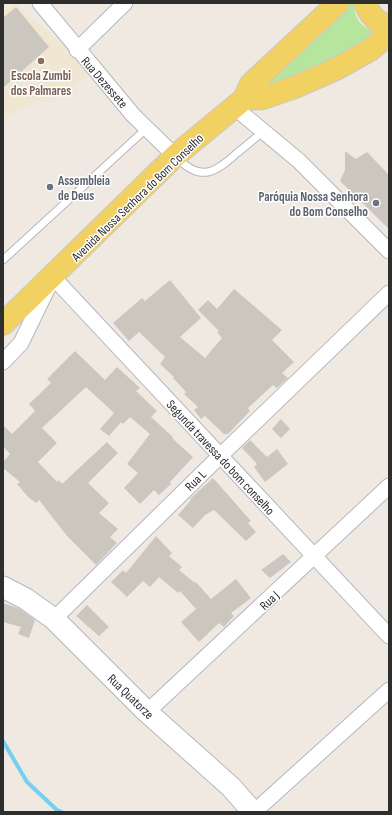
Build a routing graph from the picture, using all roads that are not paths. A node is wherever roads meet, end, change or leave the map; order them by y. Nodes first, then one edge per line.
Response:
1 (40, 3) edge
2 (125, 3) edge
3 (338, 3) edge
4 (365, 3) edge
5 (389, 25) edge
6 (389, 34) edge
7 (77, 50) junction
8 (239, 103) junction
9 (147, 128) junction
10 (264, 131) junction
11 (175, 156) junction
12 (389, 251) edge
13 (3, 260) edge
14 (53, 277) junction
15 (389, 293) edge
16 (3, 324) edge
17 (3, 362) edge
18 (220, 456) junction
19 (389, 486) edge
20 (314, 557) junction
21 (3, 587) edge
22 (54, 619) junction
23 (389, 636) edge
24 (389, 690) edge
25 (147, 712) junction
26 (253, 812) edge

1 - 7 street, Rua Dezessete
2 - 7 street
3 - 8 main road, Avenida Nossa Senhora do Bom Conselho
4 - 5 main road
6 - 8 main road
7 - 9 street, Rua Dezessete
8 - 10 street
8 - 11 main road, Avenida Nossa Senhora do Bom Conselho
9 - 11 street, Rua Dezessete
9 - 13 lane
10 - 11 lane
10 - 12 street
11 - 14 main road, Avenida Nossa Senhora do Bom Conselho
14 - 16 main road, Avenida Nossa Senhora do Bom Conselho
14 - 17 street
14 - 18 street, Segunda travessa do bom conselho
15 - 18 street, Rua L
18 - 20 street, Segunda travessa do bom conselho
18 - 22 street, Rua L
19 - 20 street, Rua J
20 - 23 street, Segunda travessa do bom conselho
20 - 25 street, Rua J
21 - 22 street, Rua Quatorze
22 - 25 street, Rua Quatorze
24 - 26 street
25 - 26 street, Rua Quatorze

